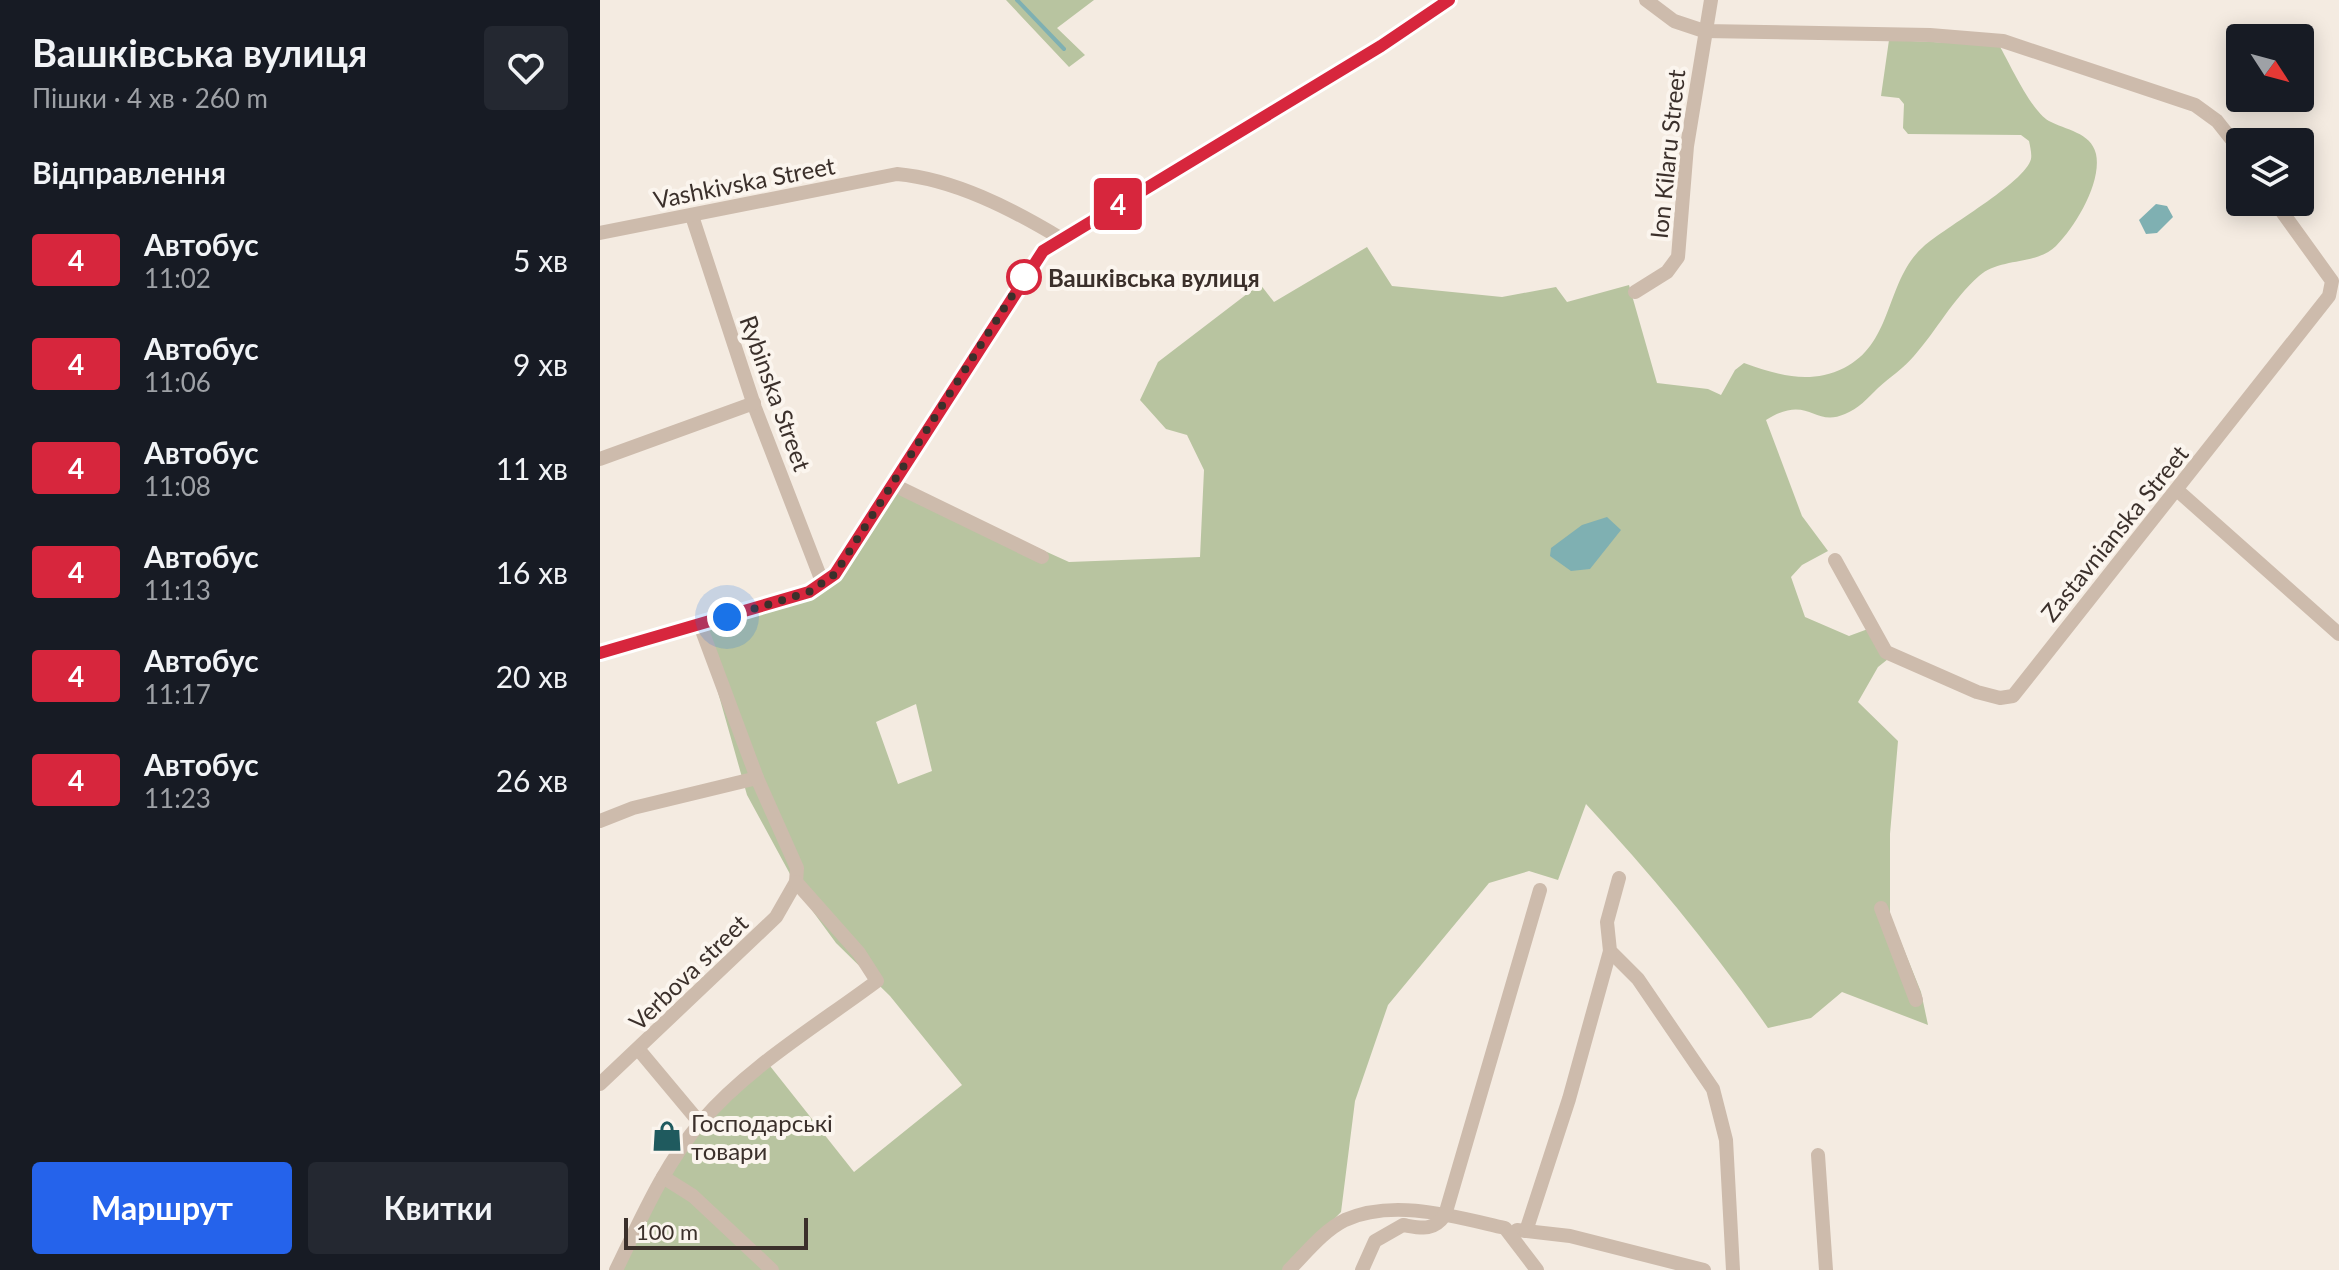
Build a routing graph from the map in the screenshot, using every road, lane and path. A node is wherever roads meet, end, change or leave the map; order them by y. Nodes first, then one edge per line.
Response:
1 (1449, 0) edge
2 (1646, 0) edge
3 (1711, 0) edge
4 (1704, 31) junction
5 (2226, 132) edge
6 (692, 216) junction
7 (2285, 216) edge
8 (600, 233) edge
9 (1060, 238) junction
10 (1635, 292) dead end
11 (754, 403) junction
12 (600, 459) edge
13 (894, 485) junction
14 (2177, 490) junction
15 (1042, 557) dead end
16 (1835, 560) dead end
17 (829, 579) junction
18 (700, 625) junction
19 (2339, 634) edge
20 (600, 653) edge
21 (757, 778) junction
22 (600, 821) edge
23 (1619, 878) dead end
24 (796, 882) junction
25 (1540, 890) dead end
26 (1881, 908) dead end
27 (1610, 951) junction
28 (1916, 1000) dead end
29 (639, 1050) junction
30 (600, 1084) edge
31 (700, 1123) junction
32 (1818, 1155) dead end
33 (663, 1177) junction
34 (1445, 1215) junction
35 (1505, 1228) junction
36 (1526, 1231) junction
37 (616, 1270) edge
38 (772, 1270) edge
39 (1289, 1270) edge
40 (1362, 1270) edge
41 (1537, 1270) edge
42 (1704, 1270) edge
43 (1733, 1270) edge
44 (1826, 1270) edge

1 - 9 street
2 - 4 street
3 - 4 street, Ion Kilaru Street
4 - 5 street
4 - 10 street, Ion Kilaru Street
6 - 8 street, Vashkivska Street
6 - 9 street, Vashkivska Street
6 - 11 street, Rybinska Street
7 - 14 street, Zastavnianska Street
9 - 13 street
11 - 12 street
11 - 17 street, Rybinska Street
13 - 15 street
13 - 17 street
14 - 16 street, Zastavnianska Street
14 - 19 street
17 - 18 street
18 - 20 street
18 - 21 street
21 - 22 street
21 - 24 street
23 - 27 street
24 - 29 street, Verbova street
24 - 31 street
25 - 34 street
26 - 28 street
27 - 36 street
27 - 43 street
29 - 30 street, Verbova street
29 - 31 street
31 - 33 street
32 - 44 street
33 - 37 street
33 - 38 street
34 - 35 street
34 - 39 street
34 - 40 street
35 - 36 street
35 - 41 street
36 - 42 street

